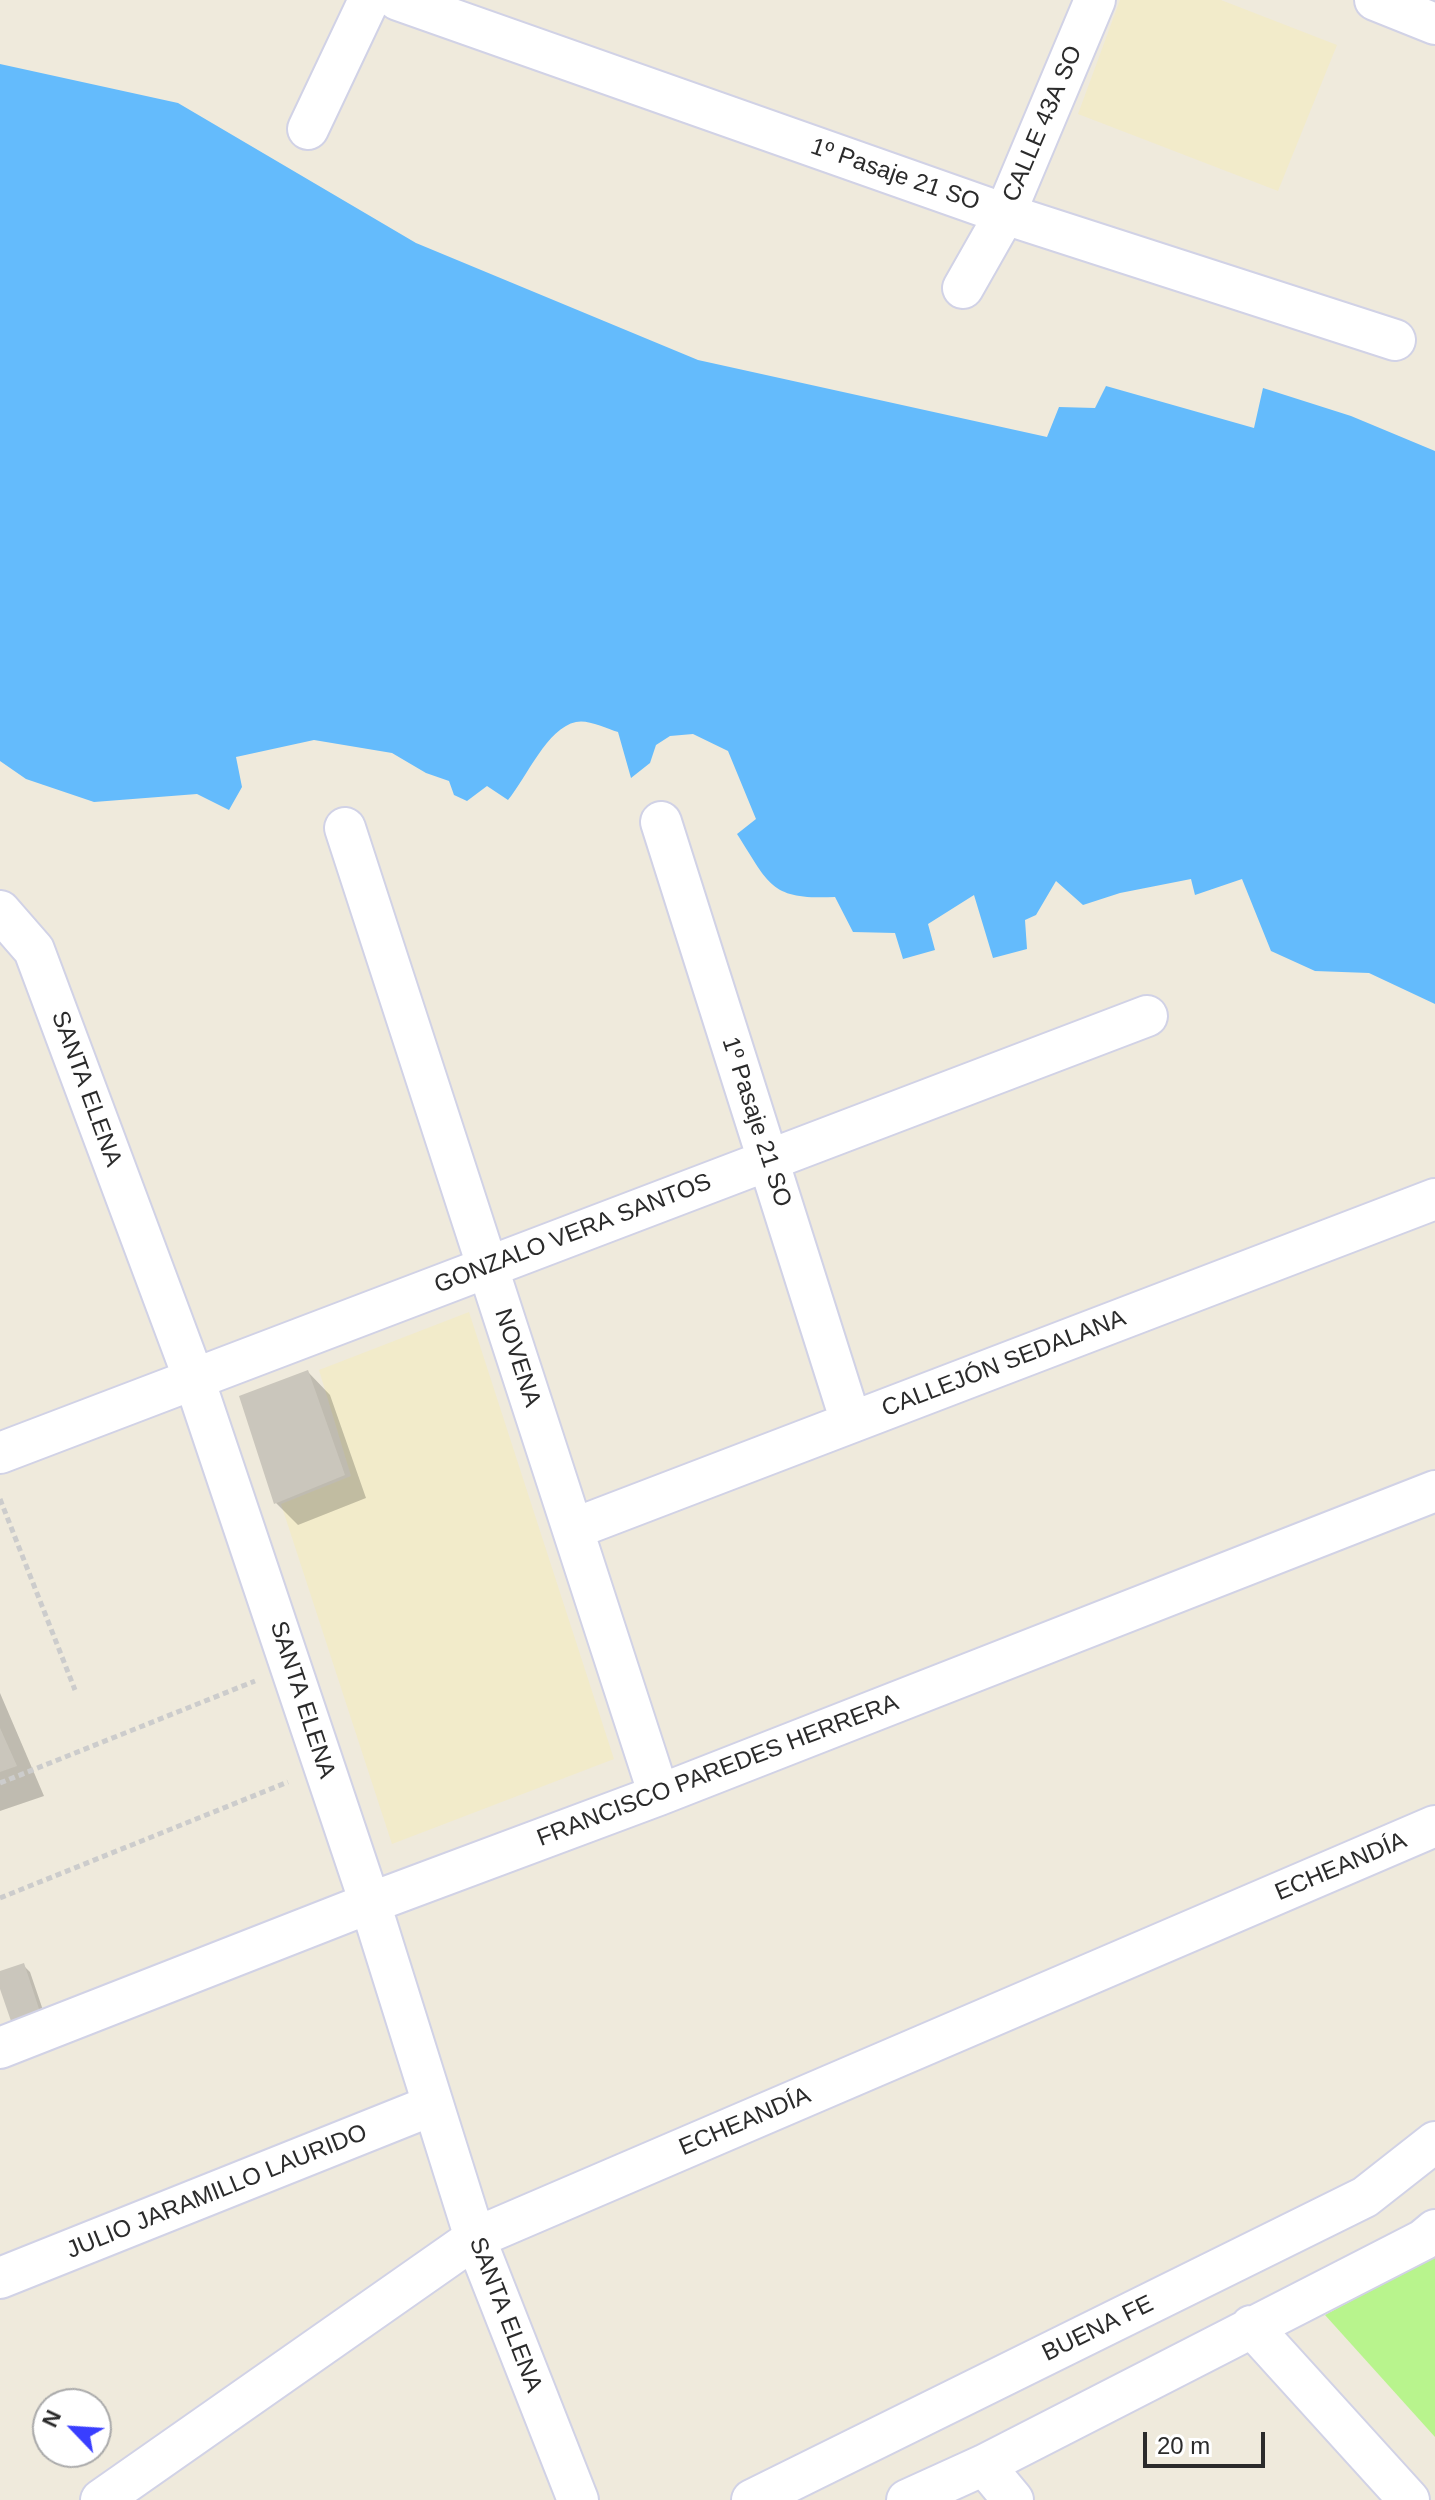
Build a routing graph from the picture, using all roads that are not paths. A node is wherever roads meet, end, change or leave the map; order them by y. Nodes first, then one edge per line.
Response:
1 (369, 0) edge
2 (398, 0) edge
3 (1095, 0) edge
4 (1375, 0) edge
5 (1435, 24) edge
6 (308, 129) dead end
7 (1005, 214) junction
8 (963, 288) dead end
9 (1395, 340) dead end
10 (661, 822) dead end
11 (345, 828) dead end
12 (1, 911) edge
13 (1147, 1016) dead end
14 (769, 1160) junction
15 (1435, 1199) edge
16 (487, 1267) junction
17 (194, 1379) junction
18 (851, 1422) junction
19 (0, 1453) edge
20 (1435, 1491) edge
21 (573, 1529) junction
22 (659, 1795) junction
23 (1435, 1826) edge
24 (370, 1903) junction
25 (0, 2048) edge
26 (433, 2105) junction
27 (1435, 2142) edge
28 (1435, 2230) edge
29 (475, 2238) junction
30 (0, 2278) edge
31 (1251, 2326) junction
32 (984, 2465) junction
33 (101, 2500) edge
34 (578, 2500) edge
35 (752, 2500) edge
36 (907, 2500) edge
37 (1013, 2500) edge
38 (1409, 2500) edge

1 - 6 street
2 - 7 street, 1º Pasaje 21 SO
3 - 7 street, CALLE 43A SO
4 - 5 street
7 - 8 street, CALLE 43A SO
7 - 9 street, 1º Pasaje 21 SO
10 - 14 street, 1º Pasaje 21 SO
11 - 16 street, NOVENA
12 - 17 street, SANTA ELENA
13 - 14 street, GONZALO VERA SANTOS
14 - 16 street, GONZALO VERA SANTOS
14 - 18 street, 1º Pasaje 21 SO
15 - 18 street, CALLEJÓN SEDALANA
16 - 17 street, GONZALO VERA SANTOS
16 - 21 street, NOVENA
17 - 19 street, GONZALO VERA SANTOS
17 - 24 street, SANTA ELENA
18 - 21 street, CALLEJÓN SEDALANA
20 - 22 street, FRANCISCO PAREDES HERRERA
21 - 22 street, NOVENA
22 - 24 street, FRANCISCO PAREDES HERRERA
23 - 29 street, ECHEANDÍA
24 - 25 street, FRANCISCO PAREDES HERRERA
24 - 26 street, SANTA ELENA
26 - 29 street, SANTA ELENA
26 - 30 street, JULIO JARAMILLO LAURIDO
27 - 35 street, BUENA FE
28 - 31 street
29 - 33 street, ECHEANDÍA
29 - 34 street, SANTA ELENA
31 - 32 street
31 - 38 street
32 - 36 street
32 - 37 street

